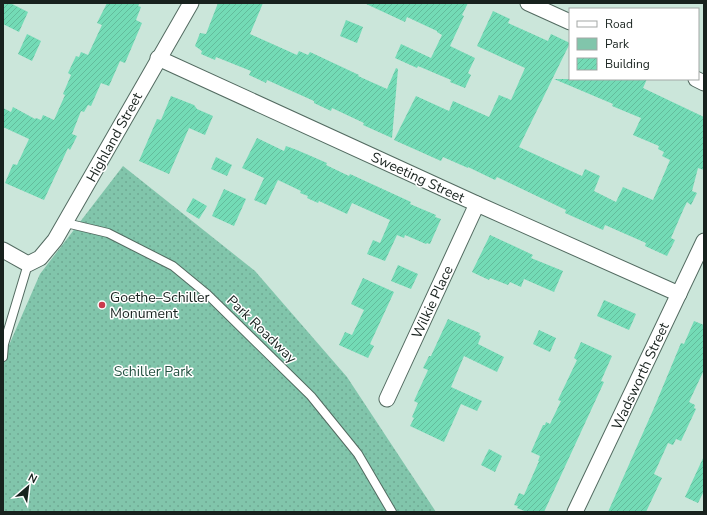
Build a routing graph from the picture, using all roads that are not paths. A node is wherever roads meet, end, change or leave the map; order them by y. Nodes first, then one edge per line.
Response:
1 (191, 3) edge
2 (528, 3) edge
3 (569, 22) edge
4 (158, 58) junction
5 (477, 204) junction
6 (66, 222) junction
7 (704, 240) edge
8 (3, 250) edge
9 (28, 264) junction
10 (679, 294) junction
11 (3, 357) edge
12 (387, 399) dead end
13 (392, 512) edge
14 (575, 512) edge

1 - 4 street, Highland Street
2 - 3 street
4 - 5 street, Sweeting Street
4 - 6 street, Highland Street
5 - 10 street, Sweeting Street
5 - 12 street, Wilkie Place
6 - 9 street, Highland Street
6 - 13 lane, Park Roadway
7 - 10 street, Wadsworth Street
8 - 9 street
9 - 11 lane
10 - 14 street, Wadsworth Street

